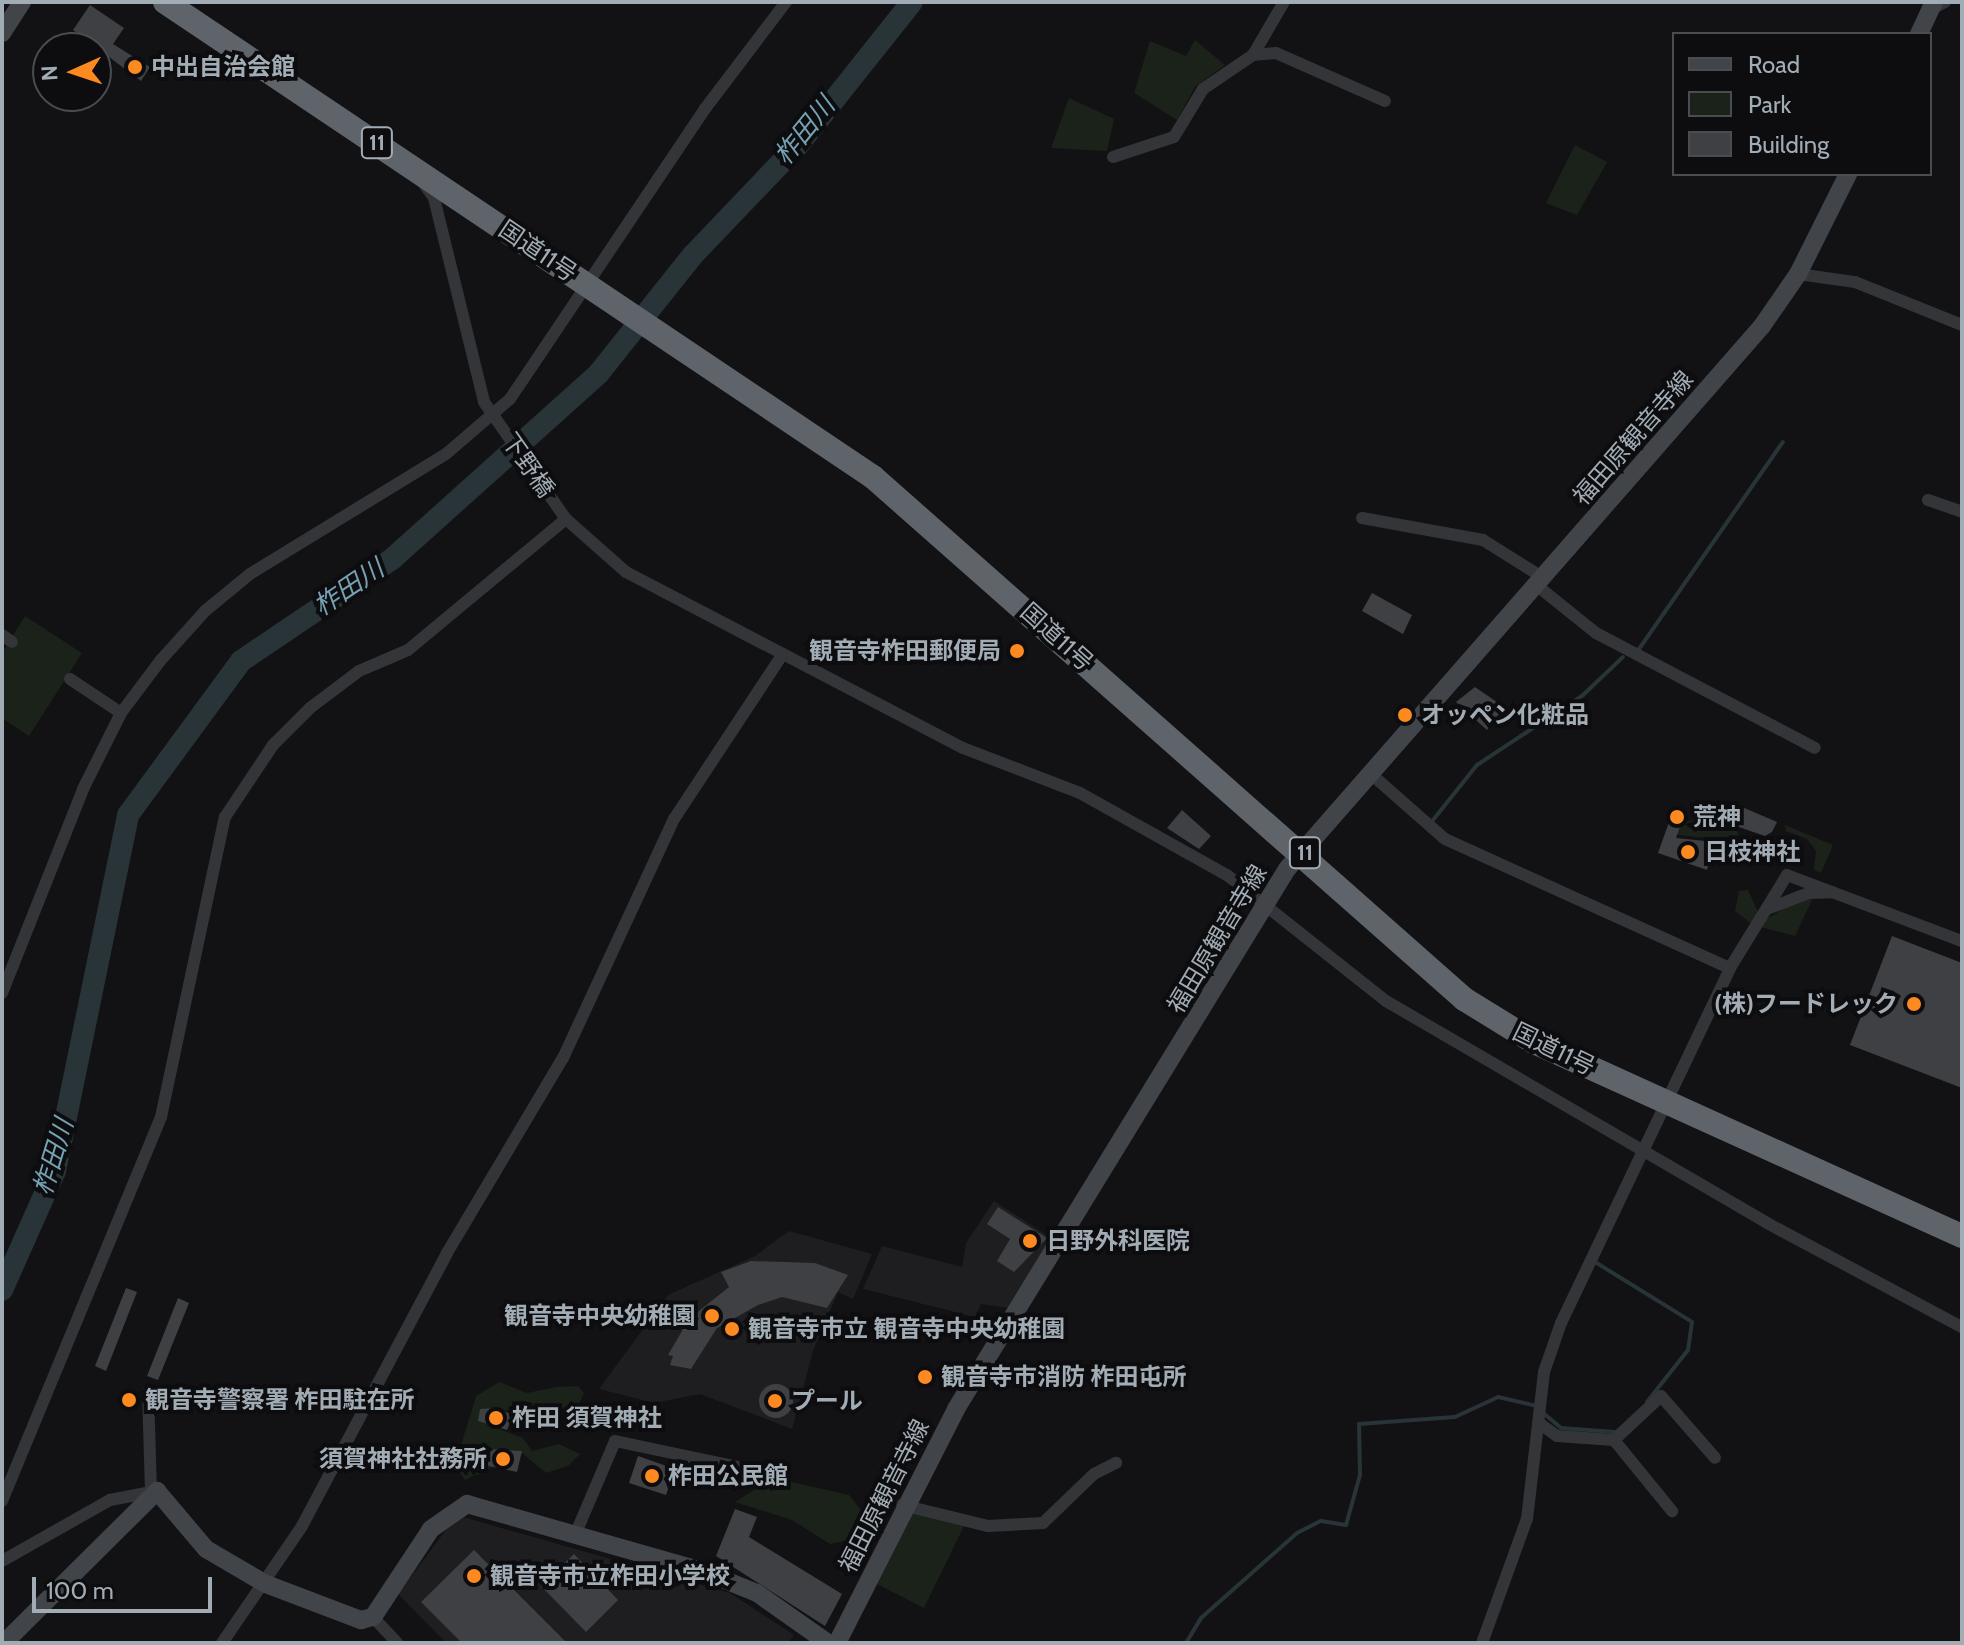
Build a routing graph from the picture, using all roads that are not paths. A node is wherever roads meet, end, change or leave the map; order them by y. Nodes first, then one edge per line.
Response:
1 (22, 2) edge
2 (165, 2) edge
3 (786, 2) edge
4 (1284, 2) edge
5 (1937, 5) edge
6 (1920, 32) edge
7 (2, 33) edge
8 (1253, 55) junction
9 (1385, 101) dead end
10 (1113, 157) dead end
11 (410, 164) junction
12 (1847, 176) edge
13 (1798, 274) junction
14 (589, 285) junction
15 (1962, 325) edge
16 (490, 411) junction
17 (1928, 500) dead end
18 (1962, 512) edge
19 (1362, 518) dead end
20 (566, 519) junction
21 (1539, 581) junction
22 (781, 657) junction
23 (70, 679) dead end
24 (121, 713) junction
25 (1815, 748) dead end
26 (1371, 774) junction
27 (1303, 851) junction
28 (1840, 892) junction
29 (1266, 901) junction
30 (1767, 909) junction
31 (1962, 941) edge
32 (1730, 968) junction
33 (2, 993) edge
34 (1669, 1103) junction
35 (1648, 1150) junction
36 (1962, 1236) edge
37 (1962, 1327) edge
38 (148, 1392) dead end
39 (1539, 1423) junction
40 (1614, 1440) junction
41 (1715, 1458) dead end
42 (1116, 1463) dead end
43 (748, 1469) dead end
44 (151, 1492) junction
45 (2, 1501) edge
46 (902, 1505) junction
47 (1672, 1511) dead end
48 (575, 1535) junction
49 (2, 1561) edge
50 (266, 1584) junction
51 (373, 1617) junction
52 (4, 1643) edge
53 (222, 1643) edge
54 (397, 1643) edge
55 (828, 1643) edge
56 (837, 1643) edge
57 (1482, 1643) edge

1 - 7 main road
2 - 11 highway, 国道11号 / 11
3 - 14 street
4 - 8 street
5 - 6 main road
8 - 9 street
8 - 10 street
11 - 14 highway, 国道11号 / 11
11 - 16 street
12 - 13 main road, 福田原観音寺線
13 - 15 street
13 - 21 main road, 福田原観音寺線
14 - 16 street
14 - 27 highway, 国道11号 / 11
16 - 20 street, 下野橋
16 - 24 street
17 - 18 street
19 - 21 street
20 - 22 street, 下野橋
20 - 45 street
21 - 25 street
21 - 26 main road, 福田原観音寺線
22 - 29 street, 下野橋
22 - 50 street
23 - 24 street
24 - 33 street
26 - 27 main road, 福田原観音寺線
26 - 32 street
27 - 29 main road, 福田原観音寺線
27 - 34 highway, 国道11号 / 11
28 - 30 street
28 - 30 street
28 - 31 street
29 - 35 street, 下野橋
29 - 46 main road, 福田原観音寺線
30 - 32 street
32 - 34 street
34 - 35 street
34 - 36 highway, 国道11号 / 11
35 - 37 street, 下野橋
35 - 39 street
38 - 44 street
39 - 40 street
39 - 57 street
40 - 41 street
40 - 47 street
42 - 46 street
43 - 48 street
44 - 49 street
44 - 50 main road
44 - 52 main road
46 - 56 main road, 福田原観音寺線
48 - 51 main road
48 - 55 main road
50 - 51 main road
50 - 53 street
51 - 54 street

